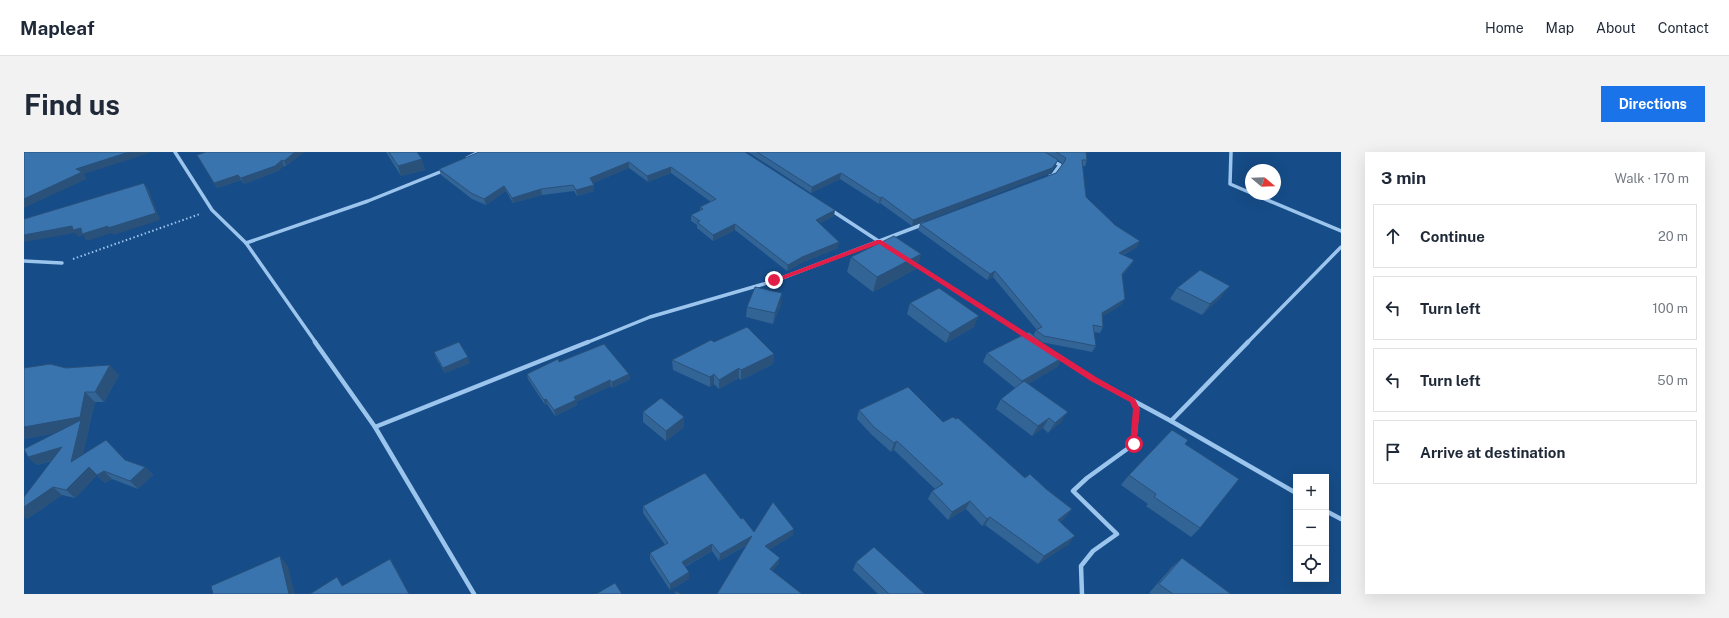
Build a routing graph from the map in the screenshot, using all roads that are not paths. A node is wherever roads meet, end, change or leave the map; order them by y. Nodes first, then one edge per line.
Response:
1 (175, 152) edge
2 (479, 152) edge
3 (1231, 152) edge
4 (1049, 158) edge
5 (462, 160) edge
6 (450, 167) edge
7 (1045, 178) edge
8 (1245, 191) edge
9 (1266, 200) edge
10 (827, 207) edge
11 (930, 222) edge
12 (1341, 231) edge
13 (879, 241) junction
14 (246, 243) junction
15 (886, 246) edge
16 (1341, 247) edge
17 (906, 258) edge
18 (24, 261) edge
19 (62, 263) road end
20 (1032, 339) edge
21 (1051, 352) edge
22 (1133, 400) junction
23 (1170, 421) junction
24 (375, 427) junction
25 (1293, 491) edge
26 (1329, 513) edge
27 (1341, 519) edge
28 (474, 594) edge
29 (1082, 594) edge

1 - 14 street
2 - 5 street
3 - 8 street
4 - 7 street
6 - 14 street
9 - 12 street
10 - 13 street
11 - 13 street
13 - 15 street
13 - 24 street
14 - 24 street
16 - 23 street
17 - 20 street
18 - 19 street
21 - 22 street
22 - 23 street
22 - 29 street
23 - 25 street
24 - 28 street
26 - 27 street

